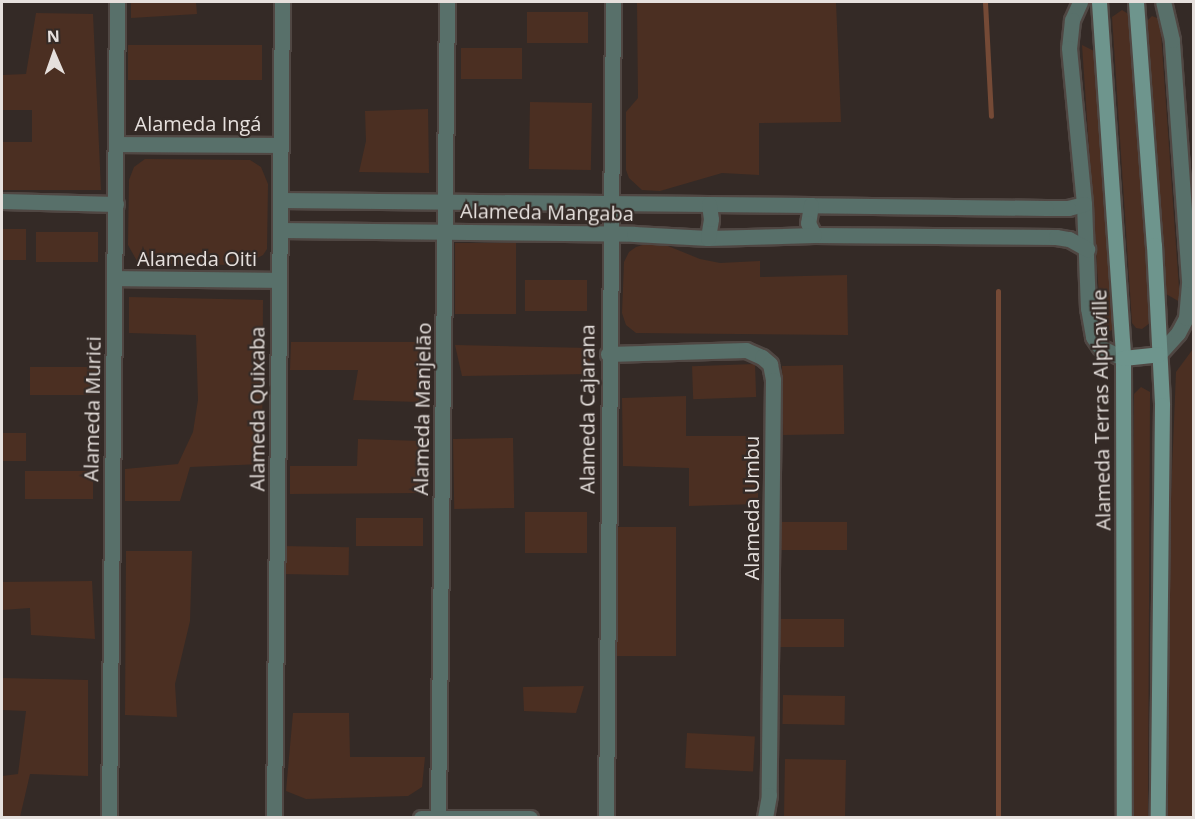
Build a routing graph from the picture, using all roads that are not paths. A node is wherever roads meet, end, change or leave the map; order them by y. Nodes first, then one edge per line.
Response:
1 (117, 2) edge
2 (282, 2) edge
3 (447, 2) edge
4 (613, 2) edge
5 (1080, 2) edge
6 (1099, 2) edge
7 (1136, 2) edge
8 (1162, 2) edge
9 (1194, 114) edge
10 (1177, 115) junction
11 (116, 144) junction
12 (280, 145) junction
13 (1186, 147) edge
14 (280, 200) junction
15 (2, 201) edge
16 (445, 203) junction
17 (612, 203) junction
18 (116, 204) junction
19 (709, 204) junction
20 (1084, 204) junction
21 (811, 206) junction
22 (280, 230) junction
23 (445, 232) junction
24 (611, 234) junction
25 (814, 235) junction
26 (708, 238) junction
27 (1086, 249) junction
28 (114, 278) junction
29 (279, 280) junction
30 (608, 354) junction
31 (1159, 354) junction
32 (1123, 358) junction
33 (438, 817) edge
34 (108, 818) edge
35 (274, 818) edge
36 (421, 818) edge
37 (530, 818) edge
38 (606, 818) edge
39 (765, 818) edge
40 (1124, 818) edge
41 (1158, 818) edge

1 - 11 street, Alameda Murici
2 - 12 street, Alameda Quixaba
3 - 16 street, Alameda Manjelão
4 - 17 street, Alameda Cajarana
5 - 20 street
6 - 32 street, Alameda Terras Alphaville
7 - 31 street
8 - 10 street
9 - 10 street
10 - 13 street
11 - 12 street, Alameda Ingá
11 - 18 street, Alameda Murici
12 - 14 street, Alameda Quixaba
13 - 31 street
14 - 16 street, Alameda Mangaba
14 - 22 street, Alameda Quixaba
15 - 18 street
16 - 17 street, Alameda Mangaba
16 - 23 street, Alameda Manjelão
17 - 19 street, Alameda Mangaba
17 - 24 street, Alameda Cajarana
18 - 28 street, Alameda Murici
19 - 21 street, Alameda Mangaba
19 - 26 street
20 - 21 street, Alameda Mangaba
20 - 27 street
21 - 25 street
22 - 23 street, Alameda Mangaba
22 - 29 street, Alameda Quixaba
23 - 24 street, Alameda Mangaba
23 - 33 street, Alameda Manjelão
24 - 26 street, Alameda Mangaba
24 - 30 street, Alameda Cajarana
25 - 26 street, Alameda Mangaba
25 - 27 street, Alameda Mangaba
27 - 32 street
28 - 29 street, Alameda Oiti
28 - 34 street, Alameda Murici
29 - 35 street, Alameda Quixaba
30 - 38 street, Alameda Cajarana
30 - 39 street, Alameda Umbu
31 - 32 street
31 - 41 street
32 - 40 street, Alameda Terras Alphaville
33 - 36 street
33 - 37 street

